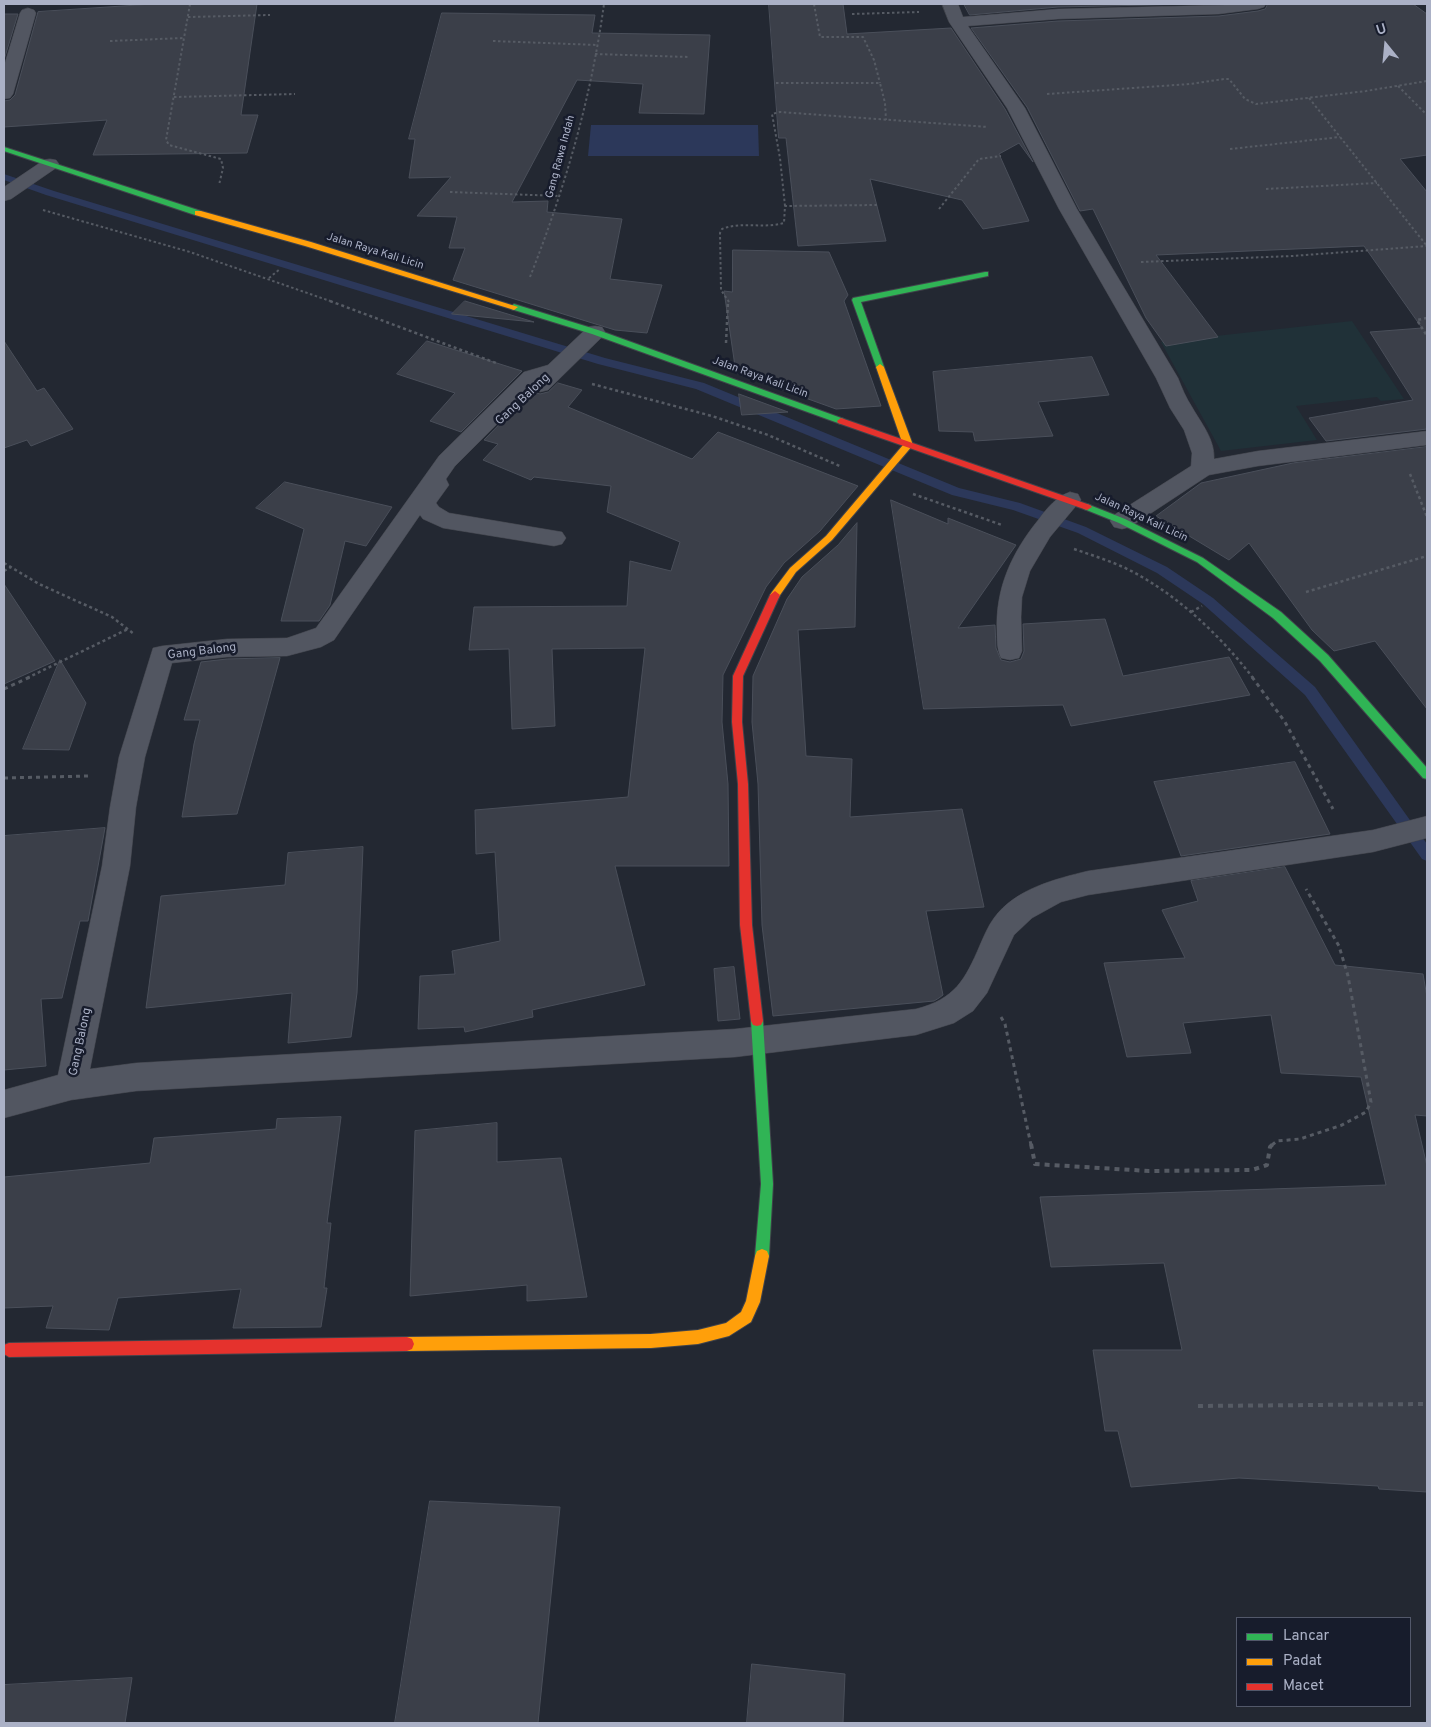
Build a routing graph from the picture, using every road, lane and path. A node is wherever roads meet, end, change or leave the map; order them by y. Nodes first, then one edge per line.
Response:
1 (190, 4) edge
2 (604, 4) edge
3 (691, 4) edge
4 (712, 4) edge
5 (814, 4) edge
6 (1258, 4) edge
7 (953, 12) edge
8 (28, 13) dead end
9 (852, 14) dead end
10 (270, 15) dead end
11 (188, 17) junction
12 (184, 38) junction
13 (110, 41) dead end
14 (493, 41) dead end
15 (597, 45) junction
16 (596, 54) junction
17 (689, 56) dead end
18 (1427, 81) edge
19 (776, 82) dead end
20 (880, 83) junction
21 (1398, 86) junction
22 (4, 94) edge
23 (295, 94) dead end
24 (174, 97) junction
25 (1009, 97) junction
26 (1309, 98) junction
27 (1427, 115) edge
28 (886, 120) junction
29 (1028, 130) junction
30 (1340, 137) junction
31 (4, 149) edge
32 (1230, 149) dead end
33 (1041, 158) junction
34 (50, 164) junction
35 (1377, 183) junction
36 (1266, 189) dead end
37 (450, 192) dead end
38 (6, 193) edge
39 (560, 196) junction
40 (785, 206) junction
41 (876, 206) dead end
42 (40, 209) dead end
43 (939, 209) dead end
44 (211, 217) junction
45 (1427, 246) edge
46 (1100, 264) junction
47 (279, 270) dead end
48 (985, 274) dead end
49 (269, 278) junction
50 (518, 309) junction
51 (1427, 318) edge
52 (592, 335) junction
53 (1427, 336) edge
54 (550, 369) junction
55 (723, 378) junction
56 (1427, 438) edge
57 (908, 445) junction
58 (1388, 446) junction
59 (1202, 469) junction
60 (879, 477) junction
61 (1427, 517) edge
62 (1053, 518) junction
63 (1122, 521) junction
64 (554, 538) dead end
65 (1427, 556) edge
66 (4, 563) edge
67 (11, 567) junction
68 (4, 571) edge
69 (1262, 604) junction
70 (1202, 607) dead end
71 (1191, 612) junction
72 (128, 630) junction
73 (1010, 651) dead end
74 (162, 655) junction
75 (4, 689) edge
76 (1427, 775) edge
77 (128, 776) junction
78 (4, 778) edge
79 (1427, 827) edge
80 (1361, 843) junction
81 (1288, 854) junction
82 (980, 980) junction
83 (758, 1041) junction
84 (71, 1086) junction
85 (4, 1104) edge
86 (9, 1350) dead end
87 (1427, 1404) edge
88 (1198, 1406) dead end

1 - 11 path
2 - 15 path, Gang Rawa Indah
3 - 4 path
5 - 20 path
6 - 7 street
7 - 9 path
7 - 25 street
8 - 22 street
10 - 11 path
11 - 12 path
12 - 13 path
12 - 24 path
14 - 15 path
15 - 16 path, Gang Rawa Indah
16 - 17 path
16 - 39 path, Gang Rawa Indah
18 - 21 path
19 - 20 path
20 - 28 path
21 - 26 path
21 - 27 path
23 - 24 path
24 - 44 path
25 - 26 path
25 - 29 street
26 - 30 path
28 - 29 path
28 - 40 path
29 - 33 street
30 - 32 path
30 - 35 path
31 - 34 street, Jalan Raya Kali Licin
33 - 43 path
33 - 46 street
34 - 38 street
34 - 44 street, Jalan Raya Kali Licin
35 - 36 path
35 - 45 path
37 - 39 path
39 - 50 path, Gang Rawa Indah
40 - 41 path
40 - 55 path
42 - 49 path
44 - 50 street, Jalan Raya Kali Licin
45 - 46 path
46 - 59 street
47 - 49 path
48 - 57 street
49 - 54 path
50 - 52 street, Jalan Raya Kali Licin
51 - 53 path
52 - 54 street, Gang Balong
52 - 55 street, Jalan Raya Kali Licin
54 - 60 path
54 - 64 street, Gang Balong
54 - 74 street, Gang Balong
55 - 57 street, Jalan Raya Kali Licin
56 - 58 street
57 - 60 street
57 - 62 street, Jalan Raya Kali Licin
58 - 59 street
58 - 61 path
59 - 63 street
60 - 62 path
60 - 83 street
62 - 63 street, Jalan Raya Kali Licin
62 - 71 path
62 - 73 street
63 - 69 street, Jalan Raya Kali Licin
65 - 69 path
66 - 67 path
67 - 68 path
67 - 72 path
69 - 76 street, Jalan Raya Kali Licin
70 - 71 path
71 - 80 path
72 - 74 path
72 - 75 path
74 - 77 street, Gang Balong
77 - 78 path
77 - 84 street, Gang Balong
79 - 80 street
80 - 81 street
81 - 82 street
81 - 82 path
82 - 83 street
83 - 84 street
83 - 86 street
84 - 85 street
87 - 88 path

